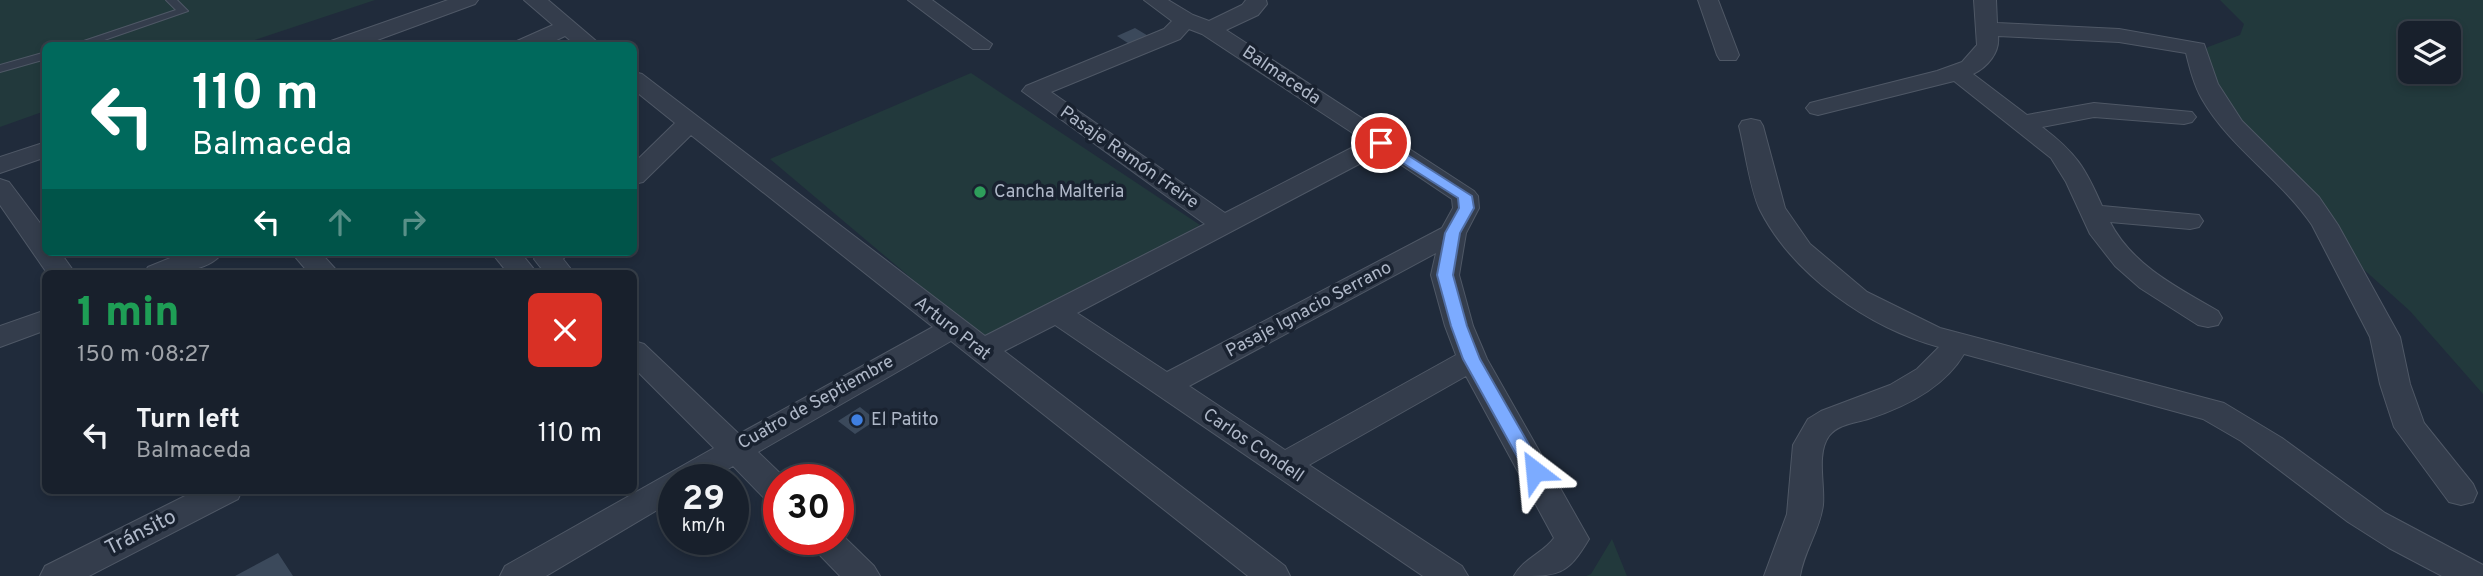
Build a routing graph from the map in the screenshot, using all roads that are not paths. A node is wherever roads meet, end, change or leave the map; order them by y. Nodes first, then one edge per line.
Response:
1 (171, 0) edge
2 (468, 0) edge
3 (535, 0) edge
4 (918, 0) edge
5 (1154, 0) edge
6 (1256, 0) edge
7 (1708, 0) edge
8 (1985, 0) edge
9 (1197, 24) junction
10 (567, 27) junction
11 (1988, 29) junction
12 (86, 42) edge
13 (350, 42) edge
14 (533, 42) edge
15 (586, 42) edge
16 (981, 44) dead end
17 (1728, 55) dead end
18 (42, 56) edge
19 (0, 69) edge
20 (1957, 72) junction
21 (637, 81) edge
22 (1818, 108) dead end
23 (2184, 117) dead end
24 (689, 123) junction
25 (2024, 123) junction
26 (1751, 126) dead end
27 (1381, 143) junction
28 (42, 150) edge
29 (0, 165) edge
30 (637, 174) edge
31 (0, 187) edge
32 (2093, 213) junction
33 (2190, 221) dead end
34 (1224, 225) junction
35 (1453, 233) junction
36 (42, 245) edge
37 (199, 256) edge
38 (309, 256) edge
39 (508, 256) edge
40 (165, 270) edge
41 (322, 270) edge
42 (520, 270) edge
43 (1057, 313) junction
44 (2208, 318) dead end
45 (42, 321) edge
46 (951, 329) junction
47 (0, 337) edge
48 (1957, 342) junction
49 (981, 351) junction
50 (637, 354) edge
51 (1472, 359) junction
52 (1165, 386) junction
53 (735, 448) junction
54 (708, 464) edge
55 (1282, 466) junction
56 (763, 476) edge
57 (658, 493) edge
58 (2461, 493) dead end
59 (213, 494) edge
60 (841, 555) edge
61 (57, 576) edge
62 (517, 576) edge
63 (862, 576) edge
64 (1273, 576) edge
65 (1450, 576) edge
66 (1532, 576) edge
67 (1782, 576) edge
68 (2473, 576) edge

1 - 12 lane
2 - 13 street
3 - 10 street
4 - 16 street
5 - 9 street, Balmaceda
6 - 9 street
7 - 17 street
8 - 11 street
9 - 27 street, Balmaceda
9 - 34 street, Pasaje Ramón Freire
10 - 14 street
10 - 15 street
11 - 20 street
11 - 58 street
18 - 19 lane
20 - 22 street
20 - 25 street
21 - 24 street, Arturo Prat
23 - 25 street
24 - 30 street
24 - 46 street, Arturo Prat
25 - 32 street
26 - 48 street
27 - 34 street
27 - 35 street, Balmaceda
28 - 29 street
31 - 36 street
32 - 33 street
32 - 44 street
34 - 43 street
35 - 51 street, Balmaceda
35 - 52 street, Pasaje Ignacio Serrano
37 - 40 street
38 - 41 street
39 - 42 street
43 - 49 street
43 - 52 street, Carlos Condell
45 - 47 street
46 - 49 street, Arturo Prat
46 - 53 street, Cuatro de Septiembre
48 - 67 street
48 - 68 street
49 - 64 street, Arturo Prat
50 - 53 street
51 - 55 street
51 - 66 street, Balmaceda
52 - 55 street, Carlos Condell
53 - 54 street, Cuatro de Septiembre
53 - 56 street
55 - 65 street, Carlos Condell
57 - 62 street
59 - 61 street, Tránsito
60 - 63 street

